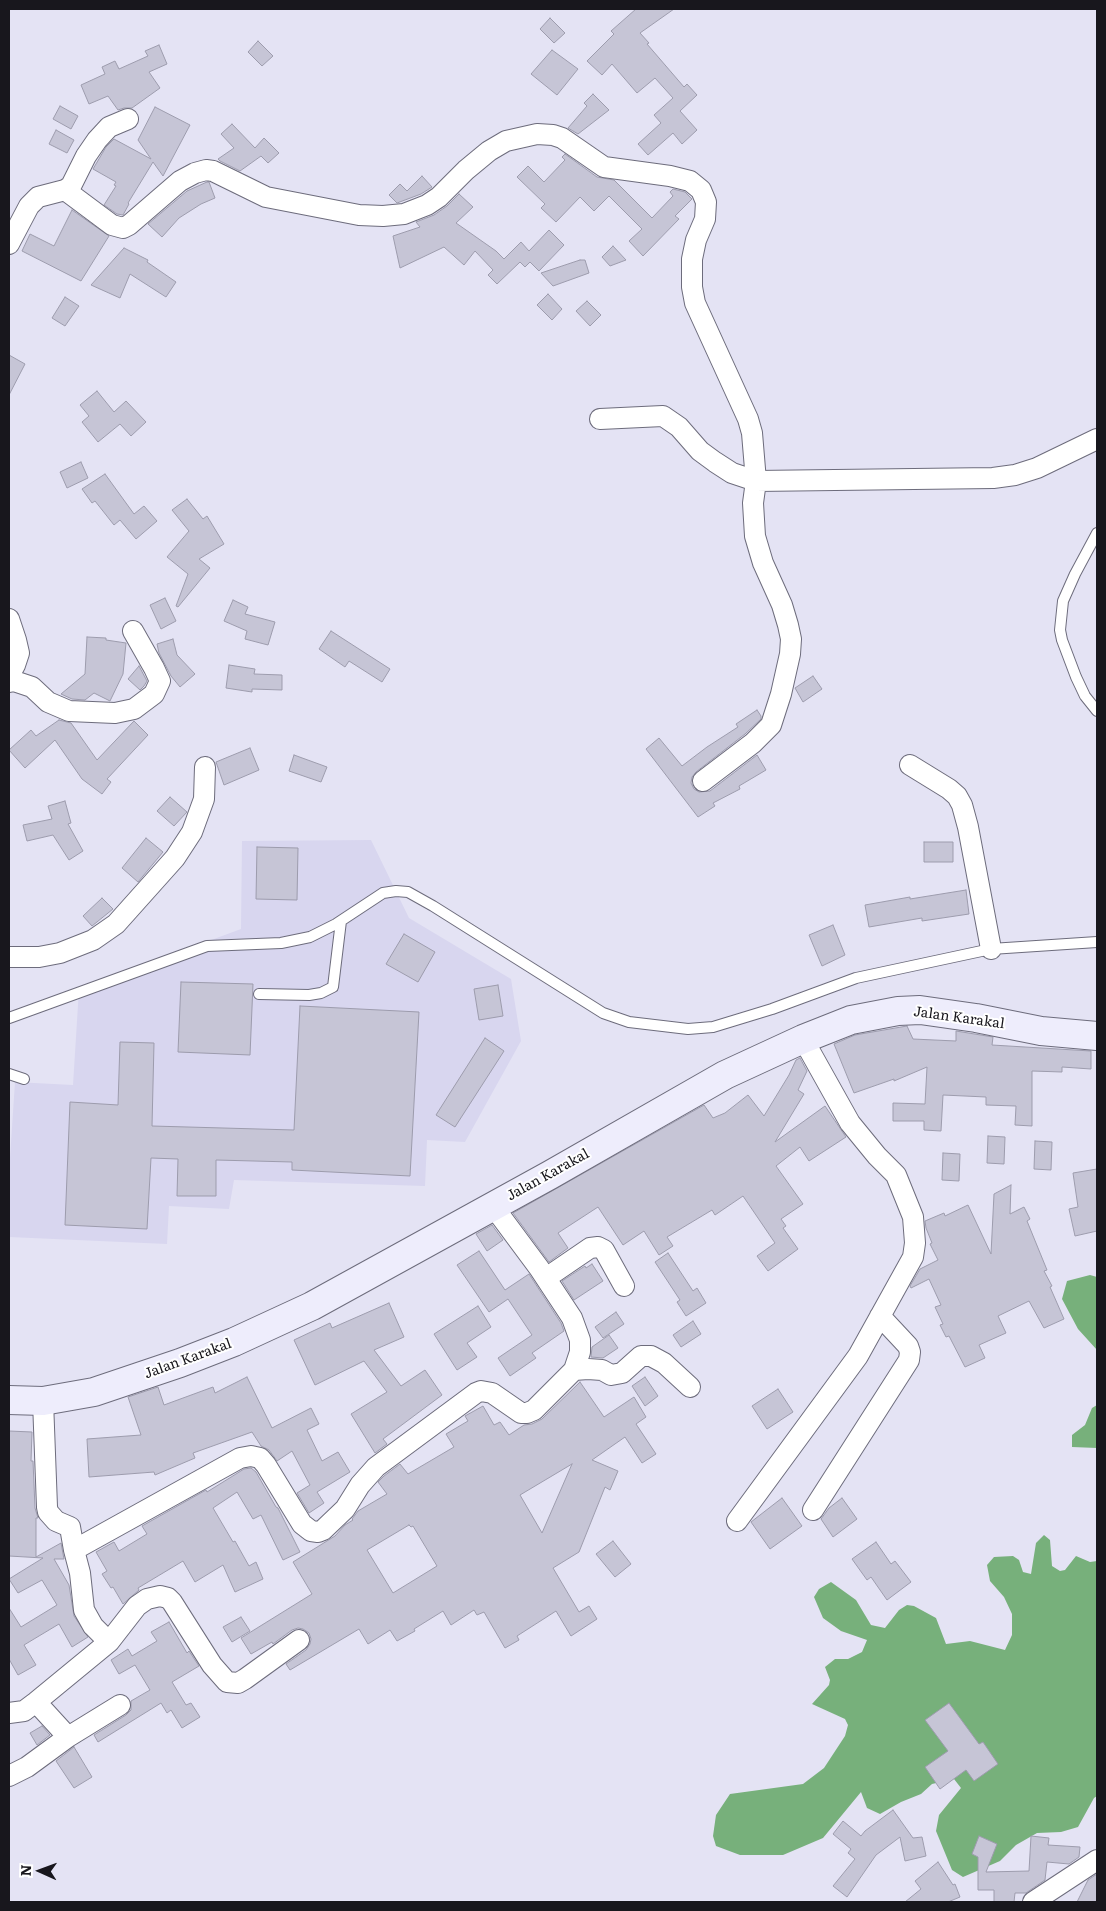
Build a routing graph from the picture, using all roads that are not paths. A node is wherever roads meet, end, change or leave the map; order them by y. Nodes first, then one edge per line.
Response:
1 (128, 120) dead end
2 (65, 190) junction
3 (9, 244) edge
4 (600, 418) dead end
5 (1097, 439) edge
6 (756, 481) junction
7 (1097, 533) edge
8 (9, 619) edge
9 (133, 631) dead end
10 (9, 676) edge
11 (9, 682) edge
12 (1097, 711) edge
13 (910, 765) dead end
14 (205, 767) dead end
15 (703, 781) dead end
16 (341, 921) junction
17 (1097, 942) edge
18 (991, 949) junction
19 (9, 957) edge
20 (259, 994) dead end
21 (9, 1018) edge
22 (1097, 1036) edge
23 (803, 1039) junction
24 (9, 1074) edge
25 (24, 1079) dead end
26 (493, 1206) junction
27 (546, 1278) junction
28 (624, 1286) dead end
29 (880, 1316) junction
30 (574, 1370) junction
31 (690, 1387) dead end
32 (9, 1400) edge
33 (43, 1401) junction
34 (813, 1510) dead end
35 (737, 1521) dead end
36 (74, 1550) junction
37 (299, 1640) dead end
38 (109, 1642) junction
39 (36, 1702) junction
40 (120, 1705) dead end
41 (9, 1713) edge
42 (68, 1737) junction
43 (9, 1776) edge
44 (1097, 1860) edge
45 (1033, 1902) edge

1 - 2 street
2 - 3 street
2 - 6 street
4 - 6 street
5 - 6 street
6 - 15 street
7 - 12 lane
8 - 10 street
9 - 11 street
13 - 18 street
14 - 19 street
16 - 18 lane
16 - 20 lane
16 - 21 lane
17 - 18 lane
22 - 23 main road, Jalan Karakal
23 - 26 main road, Jalan Karakal
23 - 29 street
24 - 25 lane
26 - 27 street
26 - 33 main road, Jalan Karakal
27 - 28 street
27 - 30 street
29 - 34 street
29 - 35 street
30 - 31 street
30 - 36 street
32 - 33 main road, Jalan Karakal
33 - 36 street
36 - 38 street
37 - 38 street
38 - 39 street
39 - 41 street
39 - 42 street
40 - 42 street
42 - 43 street
44 - 45 street

